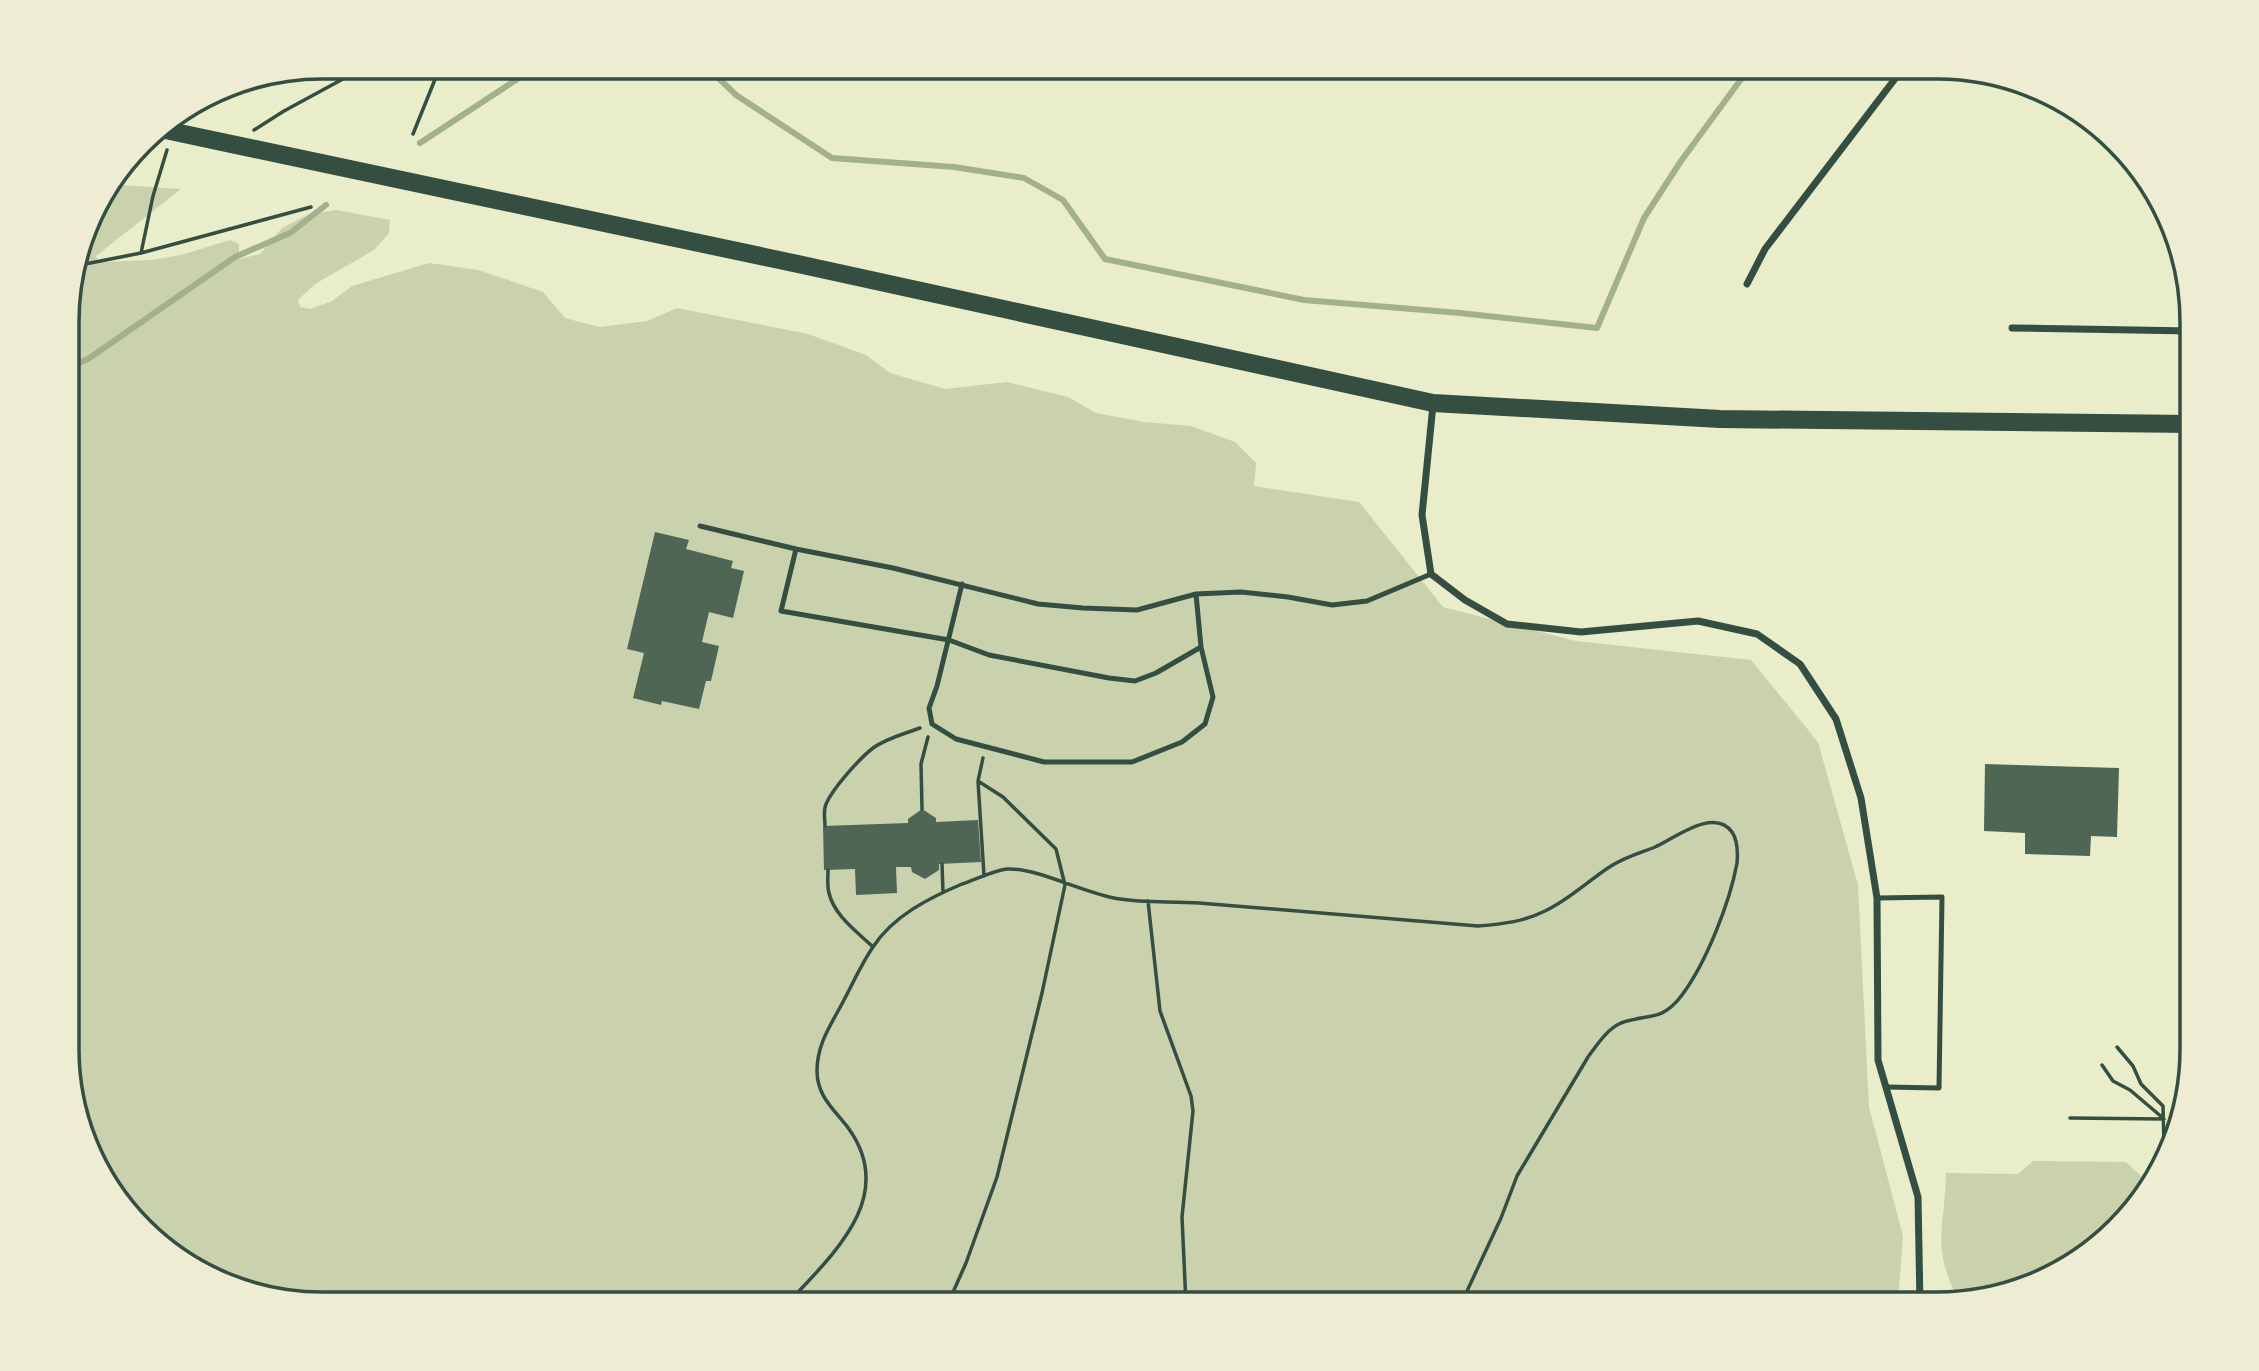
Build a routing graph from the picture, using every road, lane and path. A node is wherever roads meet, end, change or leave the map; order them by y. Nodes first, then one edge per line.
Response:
1 (342, 79) edge
2 (435, 79) edge
3 (1894, 79) edge
4 (171, 131) edge
5 (412, 134) dead end
6 (163, 138) edge
7 (234, 144) junction
8 (311, 207) dead end
9 (141, 253) junction
10 (86, 264) edge
11 (1747, 284) dead end
12 (2012, 328) dead end
13 (2180, 331) edge
14 (1433, 403) junction
15 (2180, 425) edge
16 (700, 526) dead end
17 (796, 549) junction
18 (1432, 574) junction
19 (962, 584) junction
20 (1196, 594) junction
21 (949, 640) junction
22 (1201, 647) junction
23 (932, 724) junction
24 (986, 747) junction
25 (978, 781) junction
26 (922, 809) dead end
27 (825, 826) dead end
28 (942, 864) dead end
29 (828, 870) dead end
30 (984, 876) junction
31 (1065, 885) junction
32 (943, 892) junction
33 (1877, 898) junction
34 (1148, 901) junction
35 (873, 947) junction
36 (2117, 1047) dead end
37 (2102, 1065) dead end
38 (1885, 1087) junction
39 (2070, 1118) dead end
40 (2164, 1119) junction
41 (2164, 1136) edge
42 (798, 1292) edge
43 (952, 1292) edge
44 (1185, 1292) edge
45 (1467, 1292) edge
46 (1920, 1292) edge

1 - 7 path
2 - 5 path
3 - 11 street
4 - 7 main road
6 - 9 path
7 - 14 main road
8 - 9 path
9 - 10 path
12 - 13 street
14 - 15 main road
14 - 18 street
16 - 17 lane
17 - 19 lane
17 - 21 lane
18 - 20 lane
18 - 33 street
19 - 20 lane
19 - 21 lane
20 - 22 lane
21 - 22 lane
21 - 23 lane
22 - 24 lane
23 - 24 lane
23 - 26 path
23 - 27 path
24 - 25 path
25 - 30 path
25 - 31 path
28 - 32 path
29 - 35 path
30 - 31 path
30 - 32 path
31 - 34 path
31 - 43 path
32 - 35 path
33 - 38 street
33 - 38 lane
34 - 44 path
34 - 45 path
35 - 42 path
36 - 40 path
37 - 40 path
38 - 46 street
39 - 40 path
40 - 41 path

